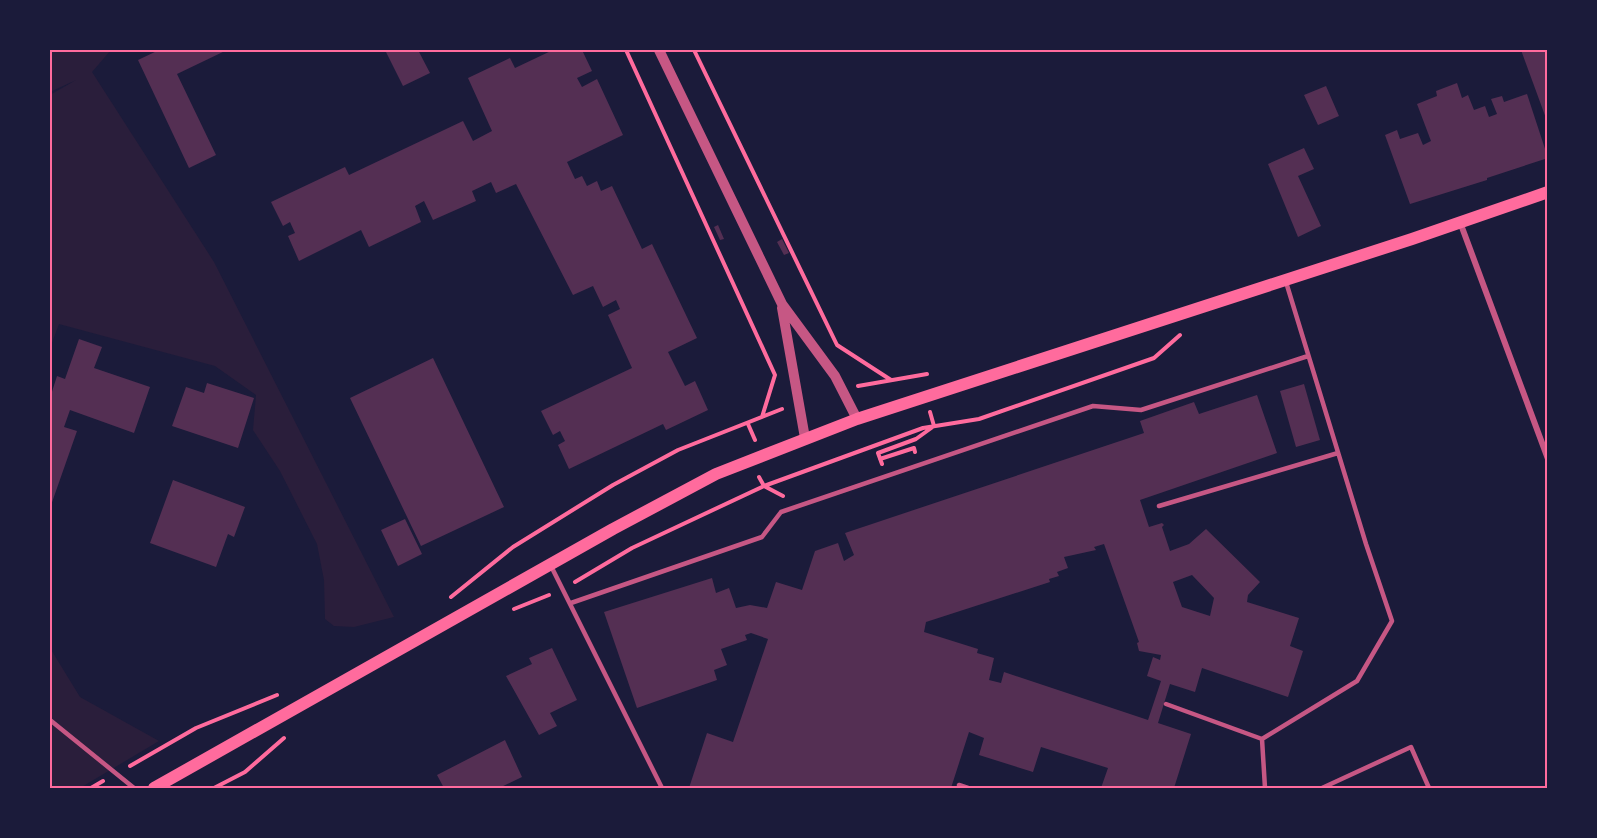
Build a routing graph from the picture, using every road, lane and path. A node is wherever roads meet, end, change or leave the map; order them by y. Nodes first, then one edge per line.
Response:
1 (626, 50) edge
2 (659, 50) edge
3 (694, 50) edge
4 (1548, 192) edge
5 (1460, 221) junction
6 (1285, 279) junction
7 (782, 304) junction
8 (1188, 328) dead end
9 (1308, 356) junction
10 (938, 372) dead end
11 (892, 380) junction
12 (843, 391) junction
13 (926, 397) junction
14 (799, 404) junction
15 (762, 417) junction
16 (857, 420) junction
17 (934, 426) junction
18 (805, 438) junction
19 (1338, 453) junction
20 (880, 459) dead end
21 (1548, 459) edge
22 (751, 460) junction
23 (764, 486) junction
24 (1160, 506) dead end
25 (791, 508) junction
26 (550, 566) junction
27 (563, 589) junction
28 (441, 603) dead end
29 (571, 603) junction
30 (507, 611) dead end
31 (279, 694) dead end
32 (1166, 704) dead end
33 (50, 720) edge
34 (287, 736) dead end
35 (1262, 739) junction
36 (116, 774) junction
37 (959, 785) dead end
38 (98, 787) edge
39 (91, 789) edge
40 (134, 789) edge
41 (154, 789) edge
42 (214, 789) edge
43 (662, 789) edge
44 (968, 789) edge
45 (1265, 789) edge
46 (1322, 789) edge
47 (1430, 789) edge

1 - 15 path
2 - 7 street
3 - 11 path
4 - 5 main road
5 - 6 main road
5 - 21 street
6 - 9 lane
6 - 13 main road
7 - 12 street
7 - 14 street
8 - 17 path
9 - 19 lane
9 - 25 lane
10 - 11 path
11 - 12 path
12 - 16 street
13 - 16 main road
13 - 17 path
14 - 15 path
14 - 18 street
15 - 28 path
16 - 18 main road
17 - 20 path
17 - 23 path
18 - 22 main road
19 - 24 lane
19 - 35 lane
22 - 23 path
22 - 26 main road
23 - 25 path
23 - 27 path
25 - 29 lane
26 - 27 lane
26 - 41 main road
27 - 29 lane
27 - 30 path
29 - 43 lane
31 - 36 path
32 - 35 lane
33 - 36 lane
34 - 42 path
35 - 45 lane
36 - 38 path
36 - 40 lane
37 - 44 lane
38 - 39 path
46 - 47 lane

